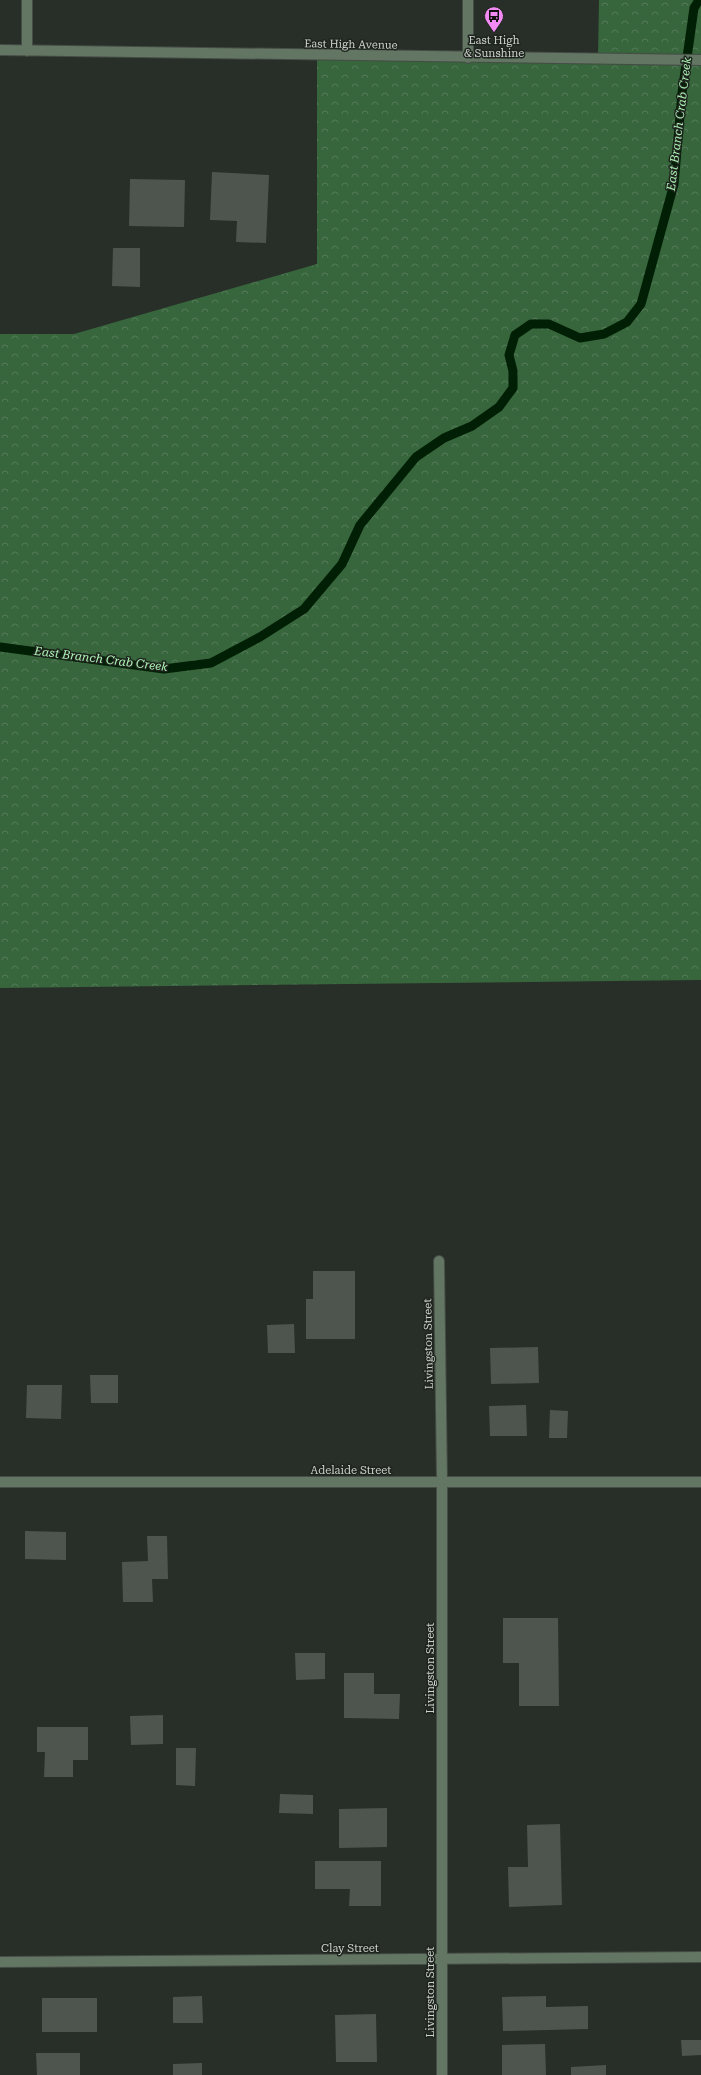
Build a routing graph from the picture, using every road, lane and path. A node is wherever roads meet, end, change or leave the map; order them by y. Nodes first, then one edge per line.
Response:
1 (27, 0) edge
2 (468, 0) edge
3 (0, 50) edge
4 (27, 51) junction
5 (468, 58) junction
6 (701, 60) edge
7 (438, 1261) dead end
8 (0, 1482) edge
9 (442, 1482) junction
10 (701, 1482) edge
11 (701, 1957) edge
12 (442, 1959) junction
13 (0, 1962) edge
14 (442, 2075) edge

1 - 4 street
2 - 5 street
3 - 4 street, East High Avenue
4 - 5 street, East High Avenue
5 - 6 street, East High Avenue
7 - 9 street, Livingston Street
8 - 9 street, Adelaide Street
9 - 10 street, Adelaide Street
9 - 12 street, Livingston Street
11 - 12 street, Clay Street
12 - 13 street, Clay Street
12 - 14 street, Livingston Street

